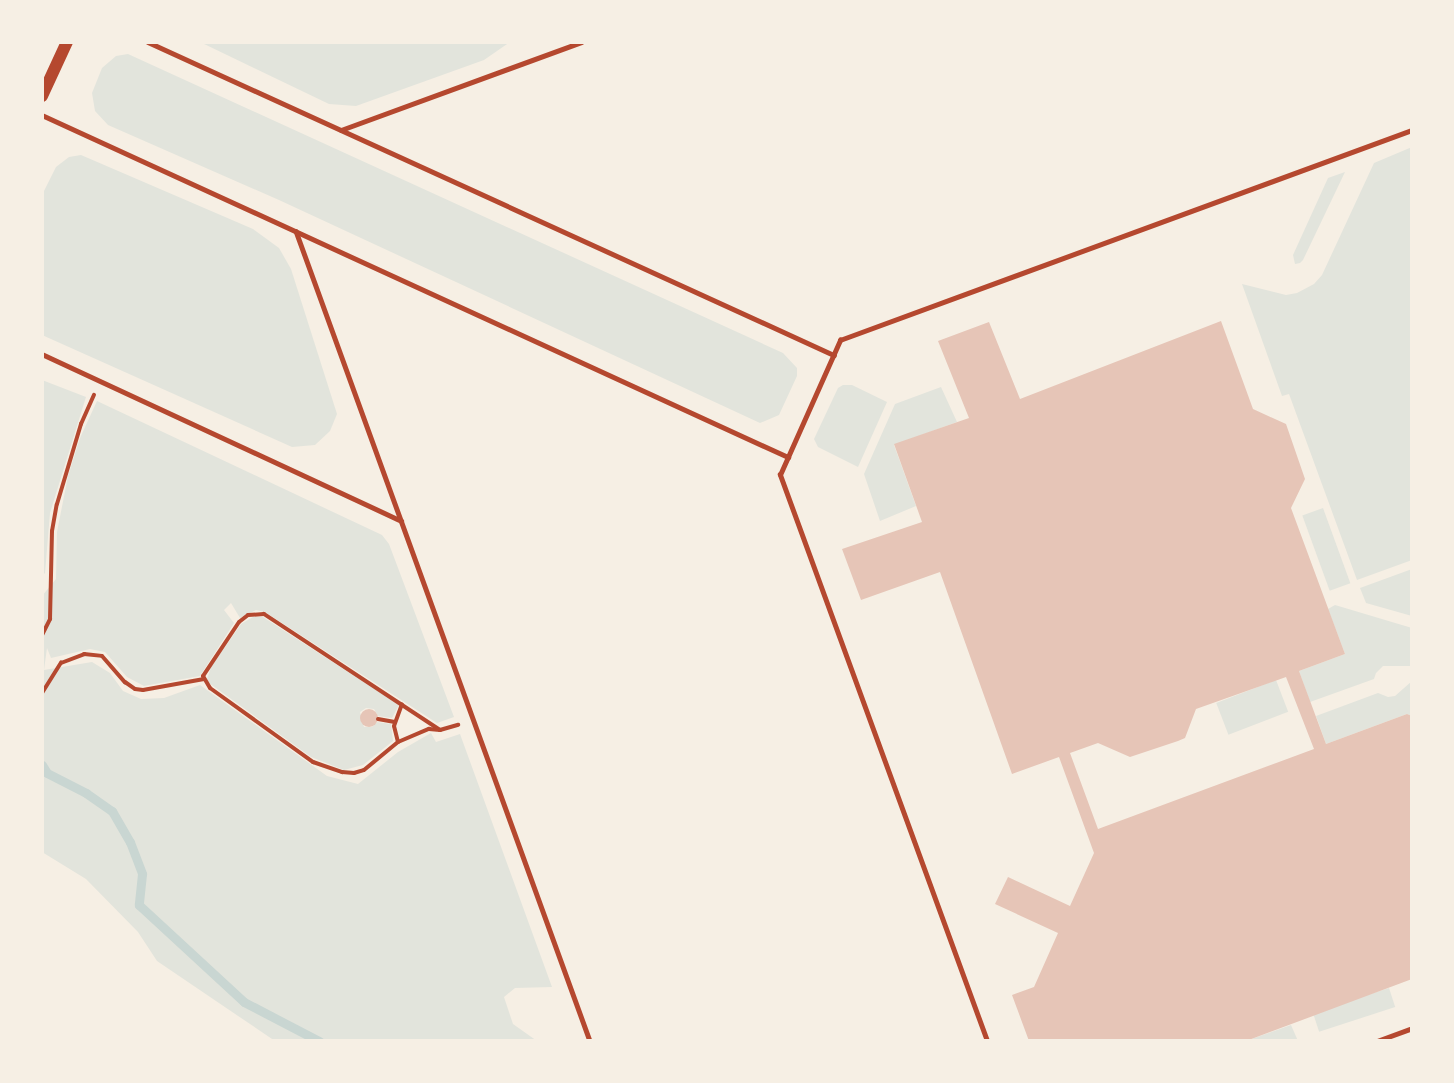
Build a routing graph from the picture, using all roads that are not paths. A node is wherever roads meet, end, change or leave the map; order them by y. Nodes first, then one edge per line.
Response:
1 (67, 42) edge
2 (148, 42) edge
3 (581, 42) edge
4 (42, 96) edge
5 (42, 115) edge
6 (341, 130) junction
7 (1412, 130) edge
8 (296, 231) junction
9 (42, 354) edge
10 (834, 355) junction
11 (788, 457) junction
12 (401, 521) junction
13 (1412, 1028) edge
14 (590, 1041) edge
15 (987, 1041) edge
16 (1377, 1041) edge

1 - 4 main road
2 - 6 lane
3 - 6 lane
5 - 8 lane
6 - 10 lane
7 - 10 lane
8 - 11 lane
8 - 12 lane
9 - 12 lane
10 - 11 lane
11 - 15 lane
12 - 14 lane
13 - 16 lane

